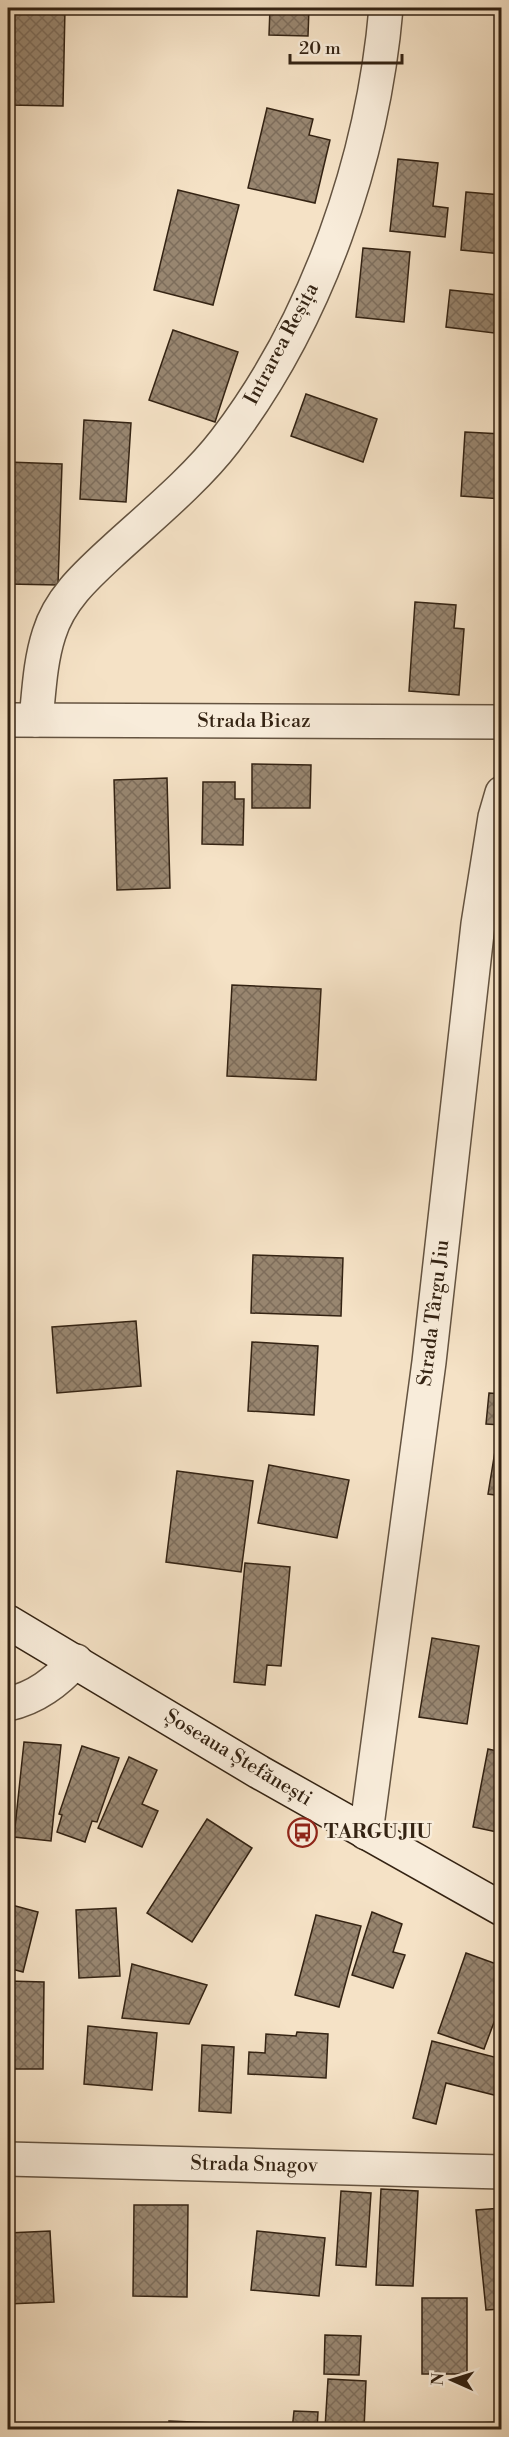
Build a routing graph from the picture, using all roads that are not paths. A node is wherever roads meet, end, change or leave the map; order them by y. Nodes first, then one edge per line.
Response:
1 (386, 8) edge
2 (22, 720) edge
3 (501, 722) edge
4 (501, 792) edge
5 (8, 1622) edge
6 (76, 1661) junction
7 (8, 1704) edge
8 (366, 1833) junction
9 (501, 1909) edge
10 (8, 2159) edge
11 (501, 2172) edge

1 - 2 street, Intrarea Reșița
2 - 3 street, Strada Bicaz
4 - 8 street, Strada Târgu Jiu
5 - 6 street, Șoseaua Ștefănești
6 - 7 street
6 - 8 street, Șoseaua Ștefănești
8 - 9 street, Șoseaua Ștefănești
10 - 11 street, Strada Snagov

